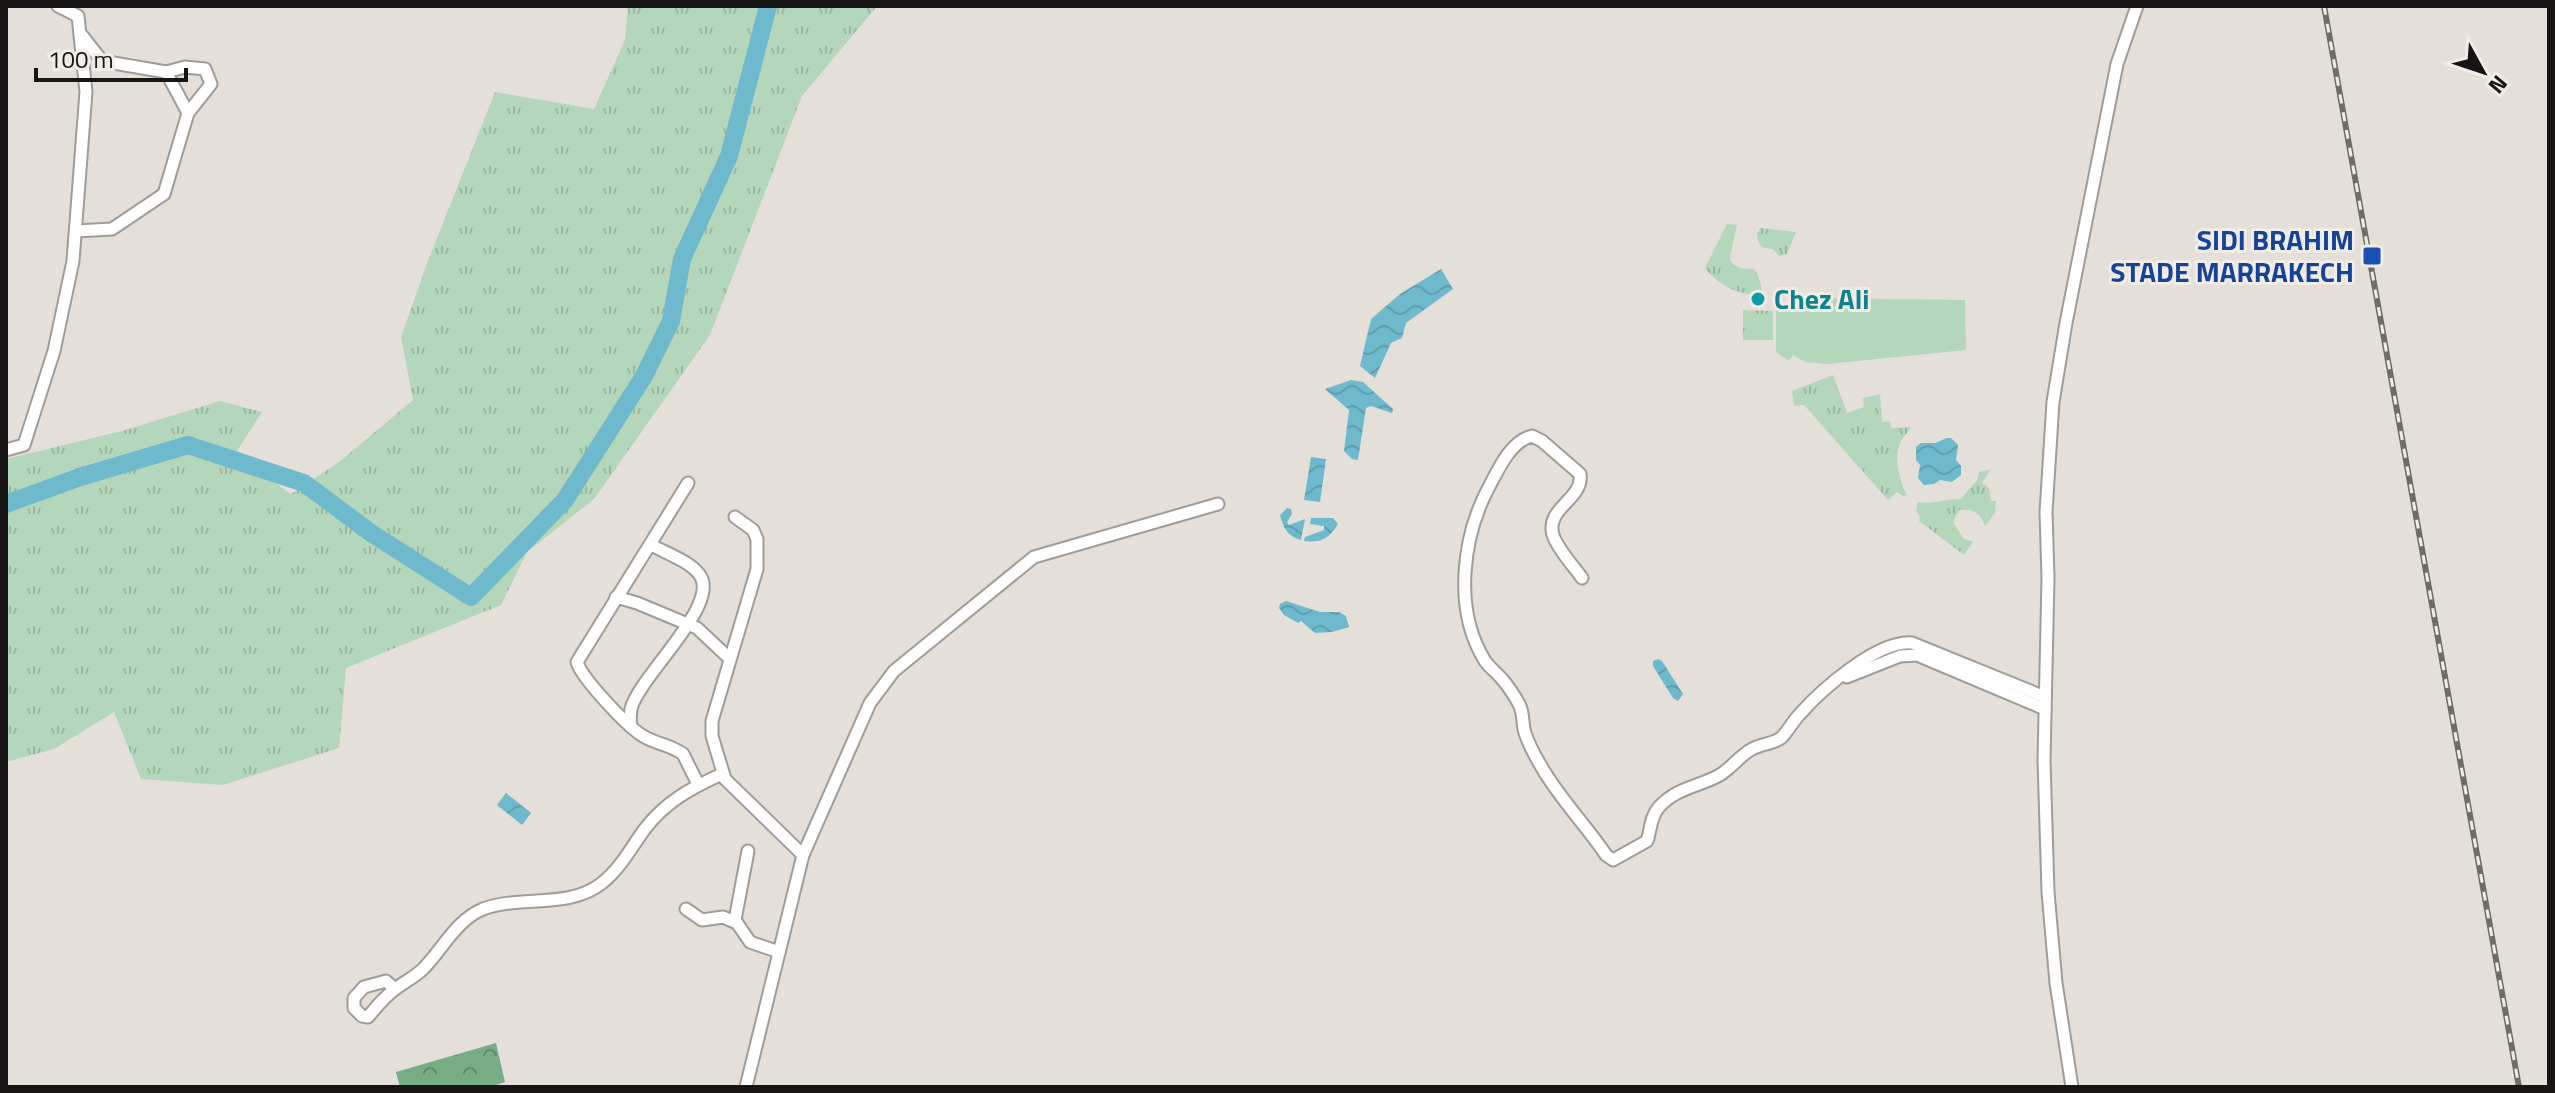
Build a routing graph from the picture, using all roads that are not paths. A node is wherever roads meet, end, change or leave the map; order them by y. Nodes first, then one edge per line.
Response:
1 (58, 6) edge
2 (2137, 6) edge
3 (80, 33) junction
4 (166, 72) junction
5 (188, 113) junction
6 (76, 231) junction
7 (6, 450) edge
8 (688, 483) dead end
9 (1218, 504) dead end
10 (735, 517) dead end
11 (651, 545) junction
12 (1582, 578) dead end
13 (616, 597) junction
14 (690, 624) junction
15 (729, 658) junction
16 (2045, 703) junction
17 (631, 727) junction
18 (722, 774) junction
19 (698, 784) junction
20 (748, 851) dead end
21 (803, 855) junction
22 (686, 909) dead end
23 (737, 923) junction
24 (779, 952) junction
25 (395, 989) dead end
26 (746, 1087) edge
27 (2072, 1087) edge

1 - 3 street
2 - 16 street
3 - 4 street
3 - 6 street
4 - 5 street
4 - 5 street
5 - 6 street
6 - 7 street
8 - 11 street
9 - 21 street
10 - 15 street
11 - 13 street
11 - 14 street
12 - 16 street
13 - 14 street
13 - 17 street
14 - 15 street
14 - 17 street
15 - 18 street
16 - 27 street
17 - 19 street
18 - 19 street
18 - 21 street
19 - 25 street
20 - 23 street
21 - 24 street
22 - 23 street
23 - 24 street
24 - 26 street

